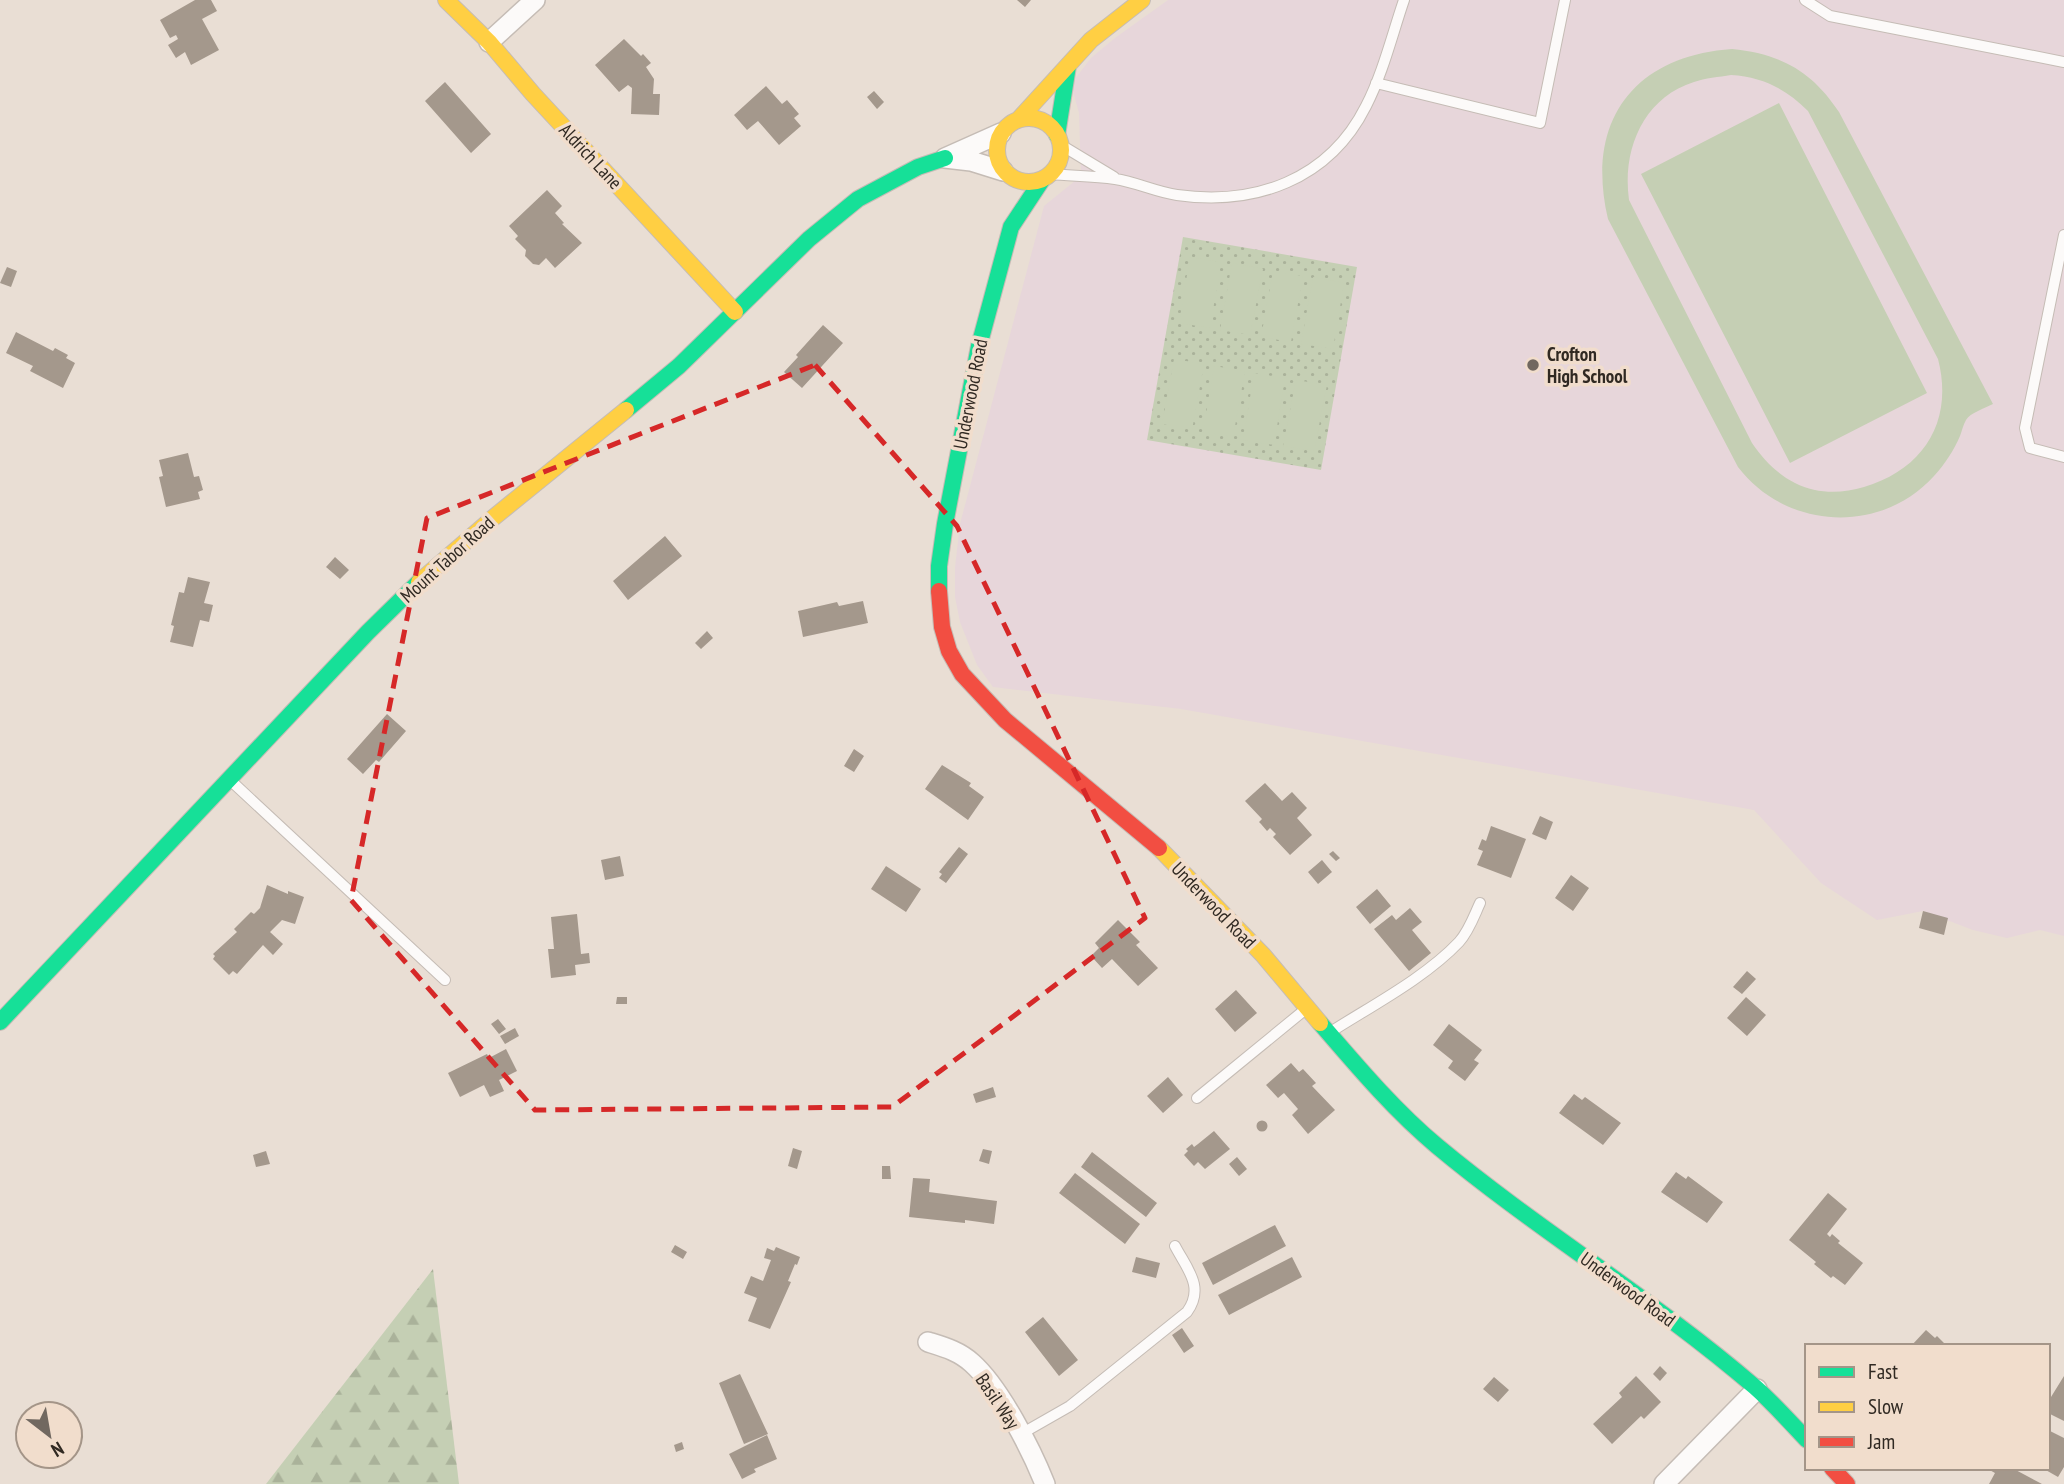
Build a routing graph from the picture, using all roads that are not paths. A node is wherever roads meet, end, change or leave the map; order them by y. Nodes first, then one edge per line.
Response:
1 (446, 0) edge
2 (535, 0) edge
3 (1142, 0) edge
4 (1404, 0) edge
5 (1565, 0) edge
6 (1805, 0) edge
7 (489, 42) junction
8 (2064, 62) edge
9 (1068, 65) junction
10 (1376, 83) junction
11 (1019, 119) junction
12 (1001, 133) junction
13 (1059, 140) junction
14 (945, 158) junction
15 (1004, 172) junction
16 (1046, 177) junction
17 (1117, 179) junction
18 (1011, 227) junction
19 (2064, 235) edge
20 (735, 312) junction
21 (2064, 457) edge
22 (229, 779) junction
23 (1480, 903) dead end
24 (445, 980) dead end
25 (1307, 1007) junction
26 (0, 1022) edge
27 (1328, 1033) junction
28 (1197, 1098) dead end
29 (1175, 1246) dead end
30 (928, 1342) dead end
31 (1757, 1389) junction
32 (1021, 1434) junction
33 (1805, 1438) edge
34 (1834, 1470) edge
35 (1045, 1484) edge
36 (1664, 1484) edge
37 (1847, 1484) edge

1 - 7 street, Aldrich Lane
2 - 7 street
3 - 9 street
4 - 10 lane
5 - 10 lane
6 - 8 lane
7 - 20 street, Aldrich Lane
9 - 11 street
9 - 13 street
10 - 17 lane
11 - 12 street
11 - 13 street
12 - 14 street, Mount Tabor Road
12 - 15 street
13 - 16 street
13 - 17 lane
14 - 15 street, Mount Tabor Road
14 - 20 street, Mount Tabor Road
15 - 16 street
15 - 18 street, Underwood Road
16 - 17 lane
16 - 18 street, Underwood Road
18 - 25 street, Underwood Road
19 - 21 lane
20 - 22 street, Mount Tabor Road
22 - 24 lane
22 - 26 street, Mount Tabor Road
23 - 27 lane
25 - 27 street, Underwood Road
25 - 28 lane
27 - 31 street, Underwood Road
29 - 32 lane
30 - 32 street, Basil Way
31 - 33 street, Underwood Road
31 - 36 street
32 - 35 street, Basil Way
34 - 37 street

